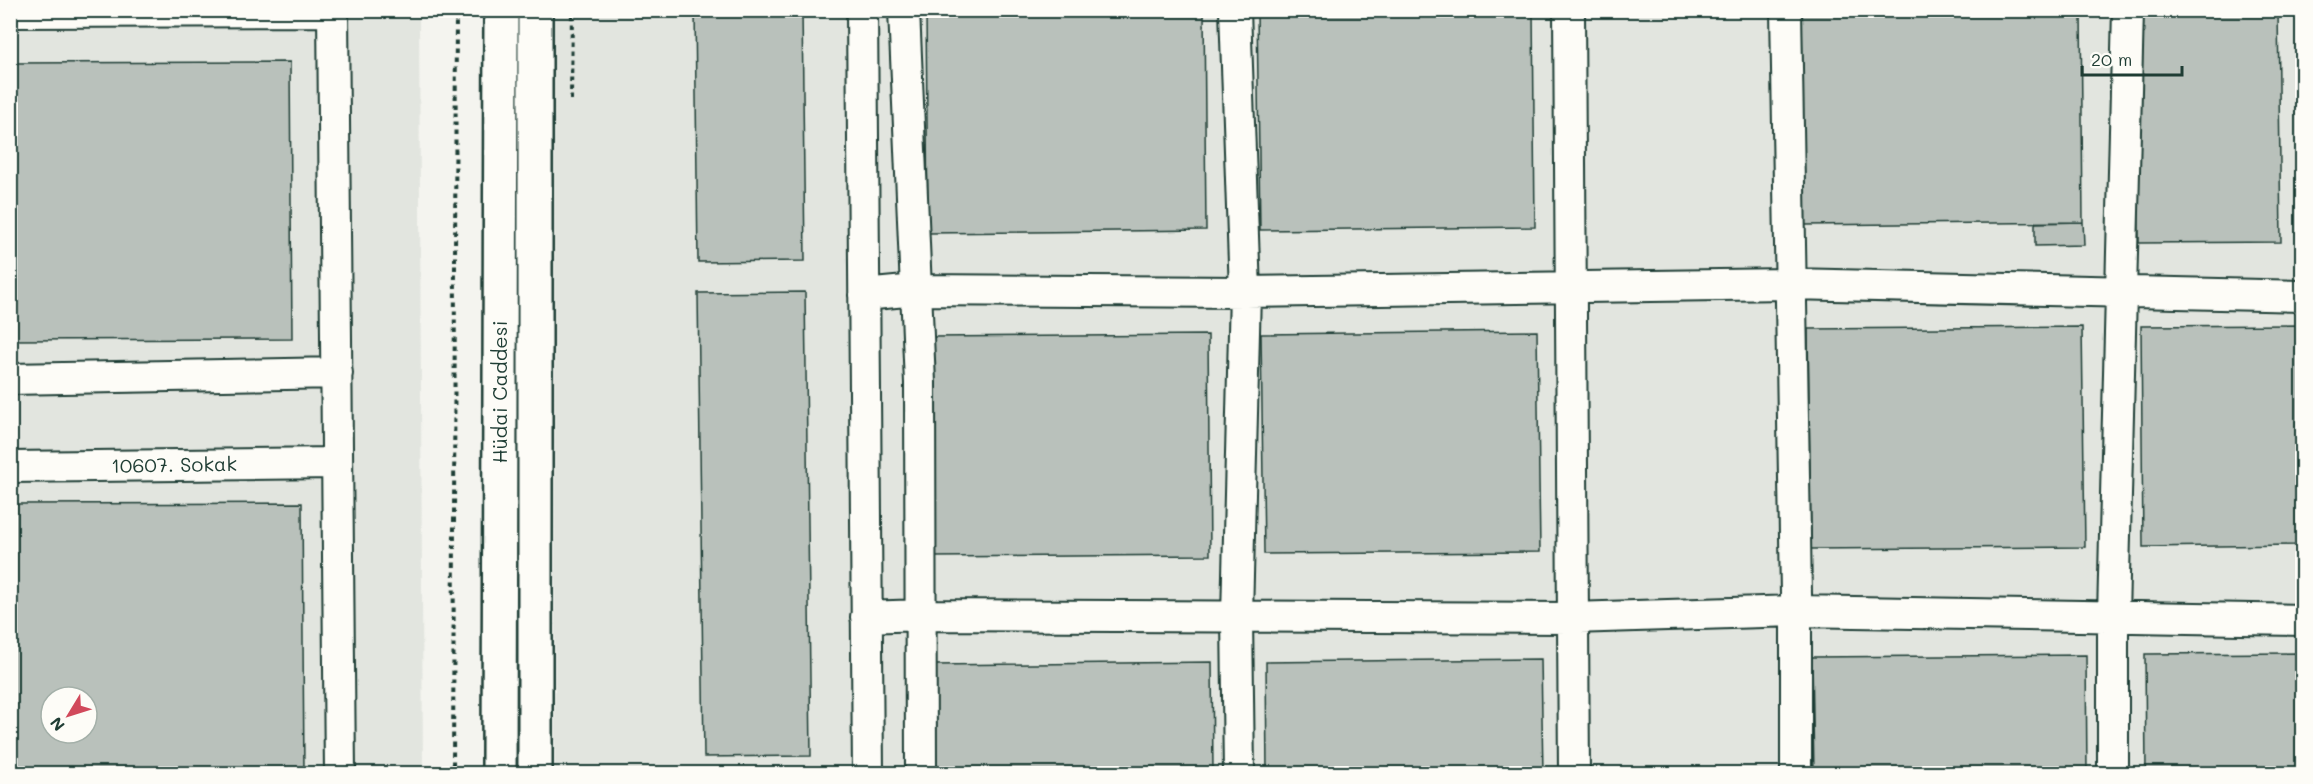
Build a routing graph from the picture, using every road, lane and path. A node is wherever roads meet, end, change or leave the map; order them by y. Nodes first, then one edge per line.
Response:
1 (456, 10) edge
2 (501, 10) edge
3 (535, 10) edge
4 (862, 10) edge
5 (904, 10) edge
6 (1235, 10) edge
7 (1569, 10) edge
8 (1786, 10) edge
9 (2128, 10) edge
10 (333, 11) edge
11 (10, 12) edge
12 (1791, 284) junction
13 (1570, 286) junction
14 (916, 290) junction
15 (2123, 291) junction
16 (1245, 292) junction
17 (864, 295) junction
18 (2302, 296) edge
19 (337, 373) junction
20 (10, 379) edge
21 (337, 463) junction
22 (10, 466) edge
23 (1797, 611) junction
24 (921, 615) junction
25 (1237, 616) junction
26 (2113, 616) junction
27 (866, 617) junction
28 (1572, 618) junction
29 (2302, 620) edge
30 (340, 774) edge
31 (453, 774) edge
32 (499, 774) edge
33 (535, 774) edge
34 (868, 774) edge
35 (921, 774) edge
36 (1239, 774) edge
37 (1574, 774) edge
38 (1796, 774) edge
39 (2113, 774) edge

1 - 31 path
2 - 32 street, Hüdai Caddesi
3 - 33 street, Hüdai Caddesi
4 - 17 street
5 - 14 street
6 - 16 street
7 - 13 street
8 - 12 street
9 - 15 street
10 - 11 street
10 - 19 street
12 - 13 street
12 - 15 street
12 - 23 street
13 - 16 street
13 - 28 street
14 - 16 street
14 - 17 street
14 - 24 street
15 - 18 street
15 - 26 street
16 - 25 street
17 - 27 street
19 - 20 street
19 - 21 street
21 - 22 street, 10607. Sokak
21 - 30 street
23 - 26 street
23 - 28 street
23 - 38 street
24 - 25 street
24 - 27 street
24 - 35 street
25 - 28 street
25 - 36 street
26 - 29 street
26 - 39 street
27 - 34 street
28 - 37 street

